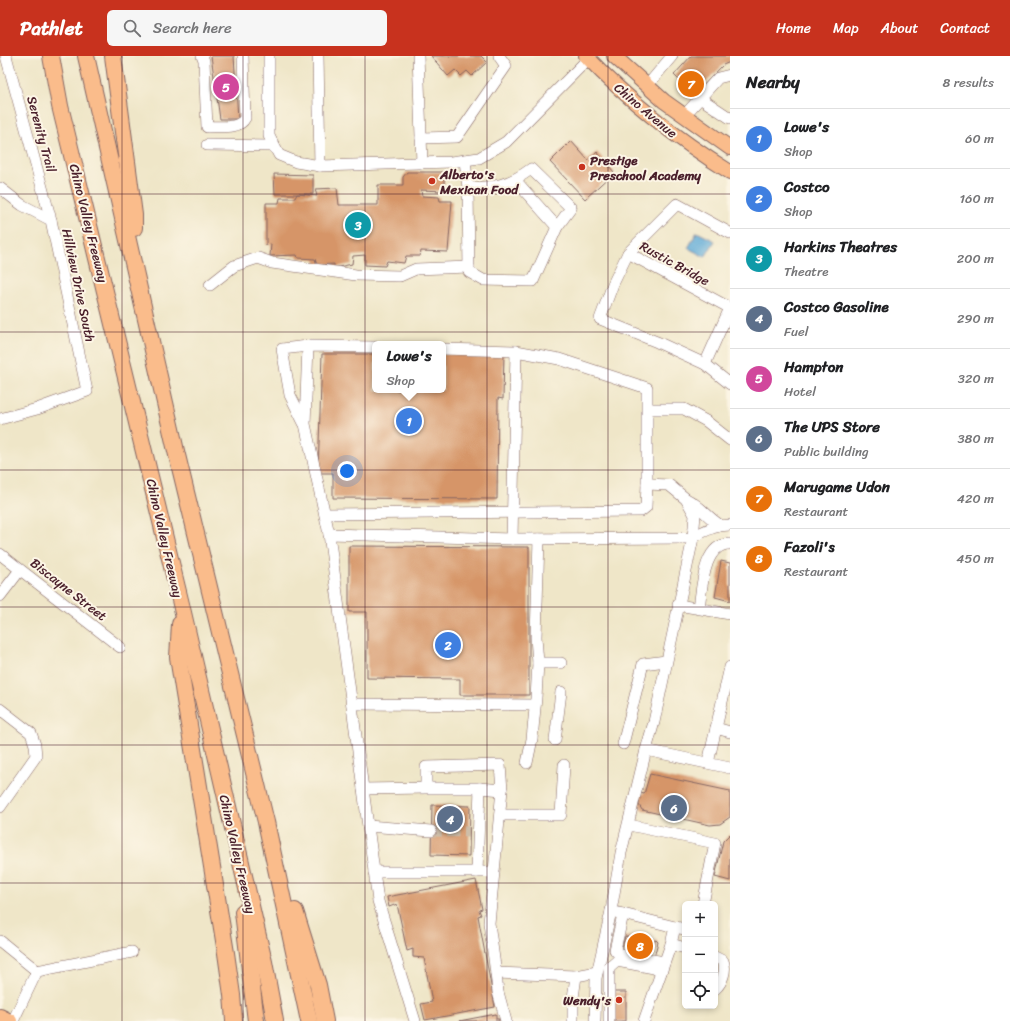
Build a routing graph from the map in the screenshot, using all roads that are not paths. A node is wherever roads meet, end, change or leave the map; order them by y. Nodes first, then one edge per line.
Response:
1 (6, 56) edge
2 (51, 56) edge
3 (86, 56) edge
4 (113, 56) edge
5 (202, 56) edge
6 (243, 56) edge
7 (269, 56) edge
8 (318, 56) edge
9 (418, 56) edge
10 (499, 56) edge
11 (614, 56) edge
12 (672, 56) edge
13 (588, 57) edge
14 (730, 75) edge
15 (647, 86) junction
16 (700, 98) junction
17 (632, 100) junction
18 (684, 116) junction
19 (730, 118) edge
20 (421, 138) junction
21 (207, 145) dead end
22 (274, 146) junction
23 (730, 148) edge
24 (465, 160) junction
25 (422, 163) junction
26 (320, 166) junction
27 (730, 172) edge
28 (515, 180) junction
29 (0, 188) edge
30 (468, 188) junction
31 (51, 220) junction
32 (557, 227) junction
33 (729, 230) edge
34 (132, 253) junction
35 (628, 253) junction
36 (469, 267) junction
37 (210, 285) dead end
38 (730, 308) edge
39 (308, 346) junction
40 (372, 347) edge
41 (446, 349) edge
42 (516, 351) junction
43 (704, 364) junction
44 (730, 384) edge
45 (648, 409) junction
46 (0, 419) edge
47 (305, 424) junction
48 (730, 440) edge
49 (647, 484) junction
50 (686, 499) junction
51 (513, 511) junction
52 (325, 514) junction
53 (725, 525) edge
54 (329, 534) junction
55 (512, 538) junction
56 (693, 538) junction
57 (539, 539) junction
58 (730, 544) edge
59 (0, 554) edge
60 (20, 570) junction
61 (0, 596) edge
62 (181, 604) junction
63 (678, 605) junction
64 (699, 608) junction
65 (730, 614) edge
66 (120, 647) dead end
67 (666, 661) junction
68 (538, 663) junction
69 (561, 663) dead end
70 (729, 673) edge
71 (561, 692) dead end
72 (352, 704) junction
73 (535, 705) junction
74 (0, 710) edge
75 (716, 728) junction
76 (730, 732) edge
77 (555, 740) dead end
78 (623, 744) dead end
79 (646, 750) junction
80 (527, 763) dead end
81 (708, 763) junction
82 (564, 765) dead end
83 (730, 768) edge
84 (426, 788) junction
85 (480, 788) junction
86 (363, 789) junction
87 (502, 790) junction
88 (0, 807) edge
89 (500, 815) junction
90 (266, 822) junction
91 (629, 825) junction
92 (368, 826) junction
93 (431, 831) tunnel mouth
94 (235, 839) junction
95 (374, 872) junction
96 (477, 872) junction
97 (493, 872) junction
98 (704, 901) edge
99 (611, 911) junction
100 (623, 914) junction
101 (680, 928) edge
102 (0, 941) edge
103 (671, 944) junction
104 (682, 947) edge
105 (132, 952) dead end
106 (718, 958) edge
107 (663, 967) junction
108 (37, 971) junction
109 (598, 972) junction
110 (496, 973) junction
111 (576, 976) junction
112 (718, 986) edge
113 (0, 1016) edge
114 (12, 1021) edge
115 (234, 1021) edge
116 (256, 1021) edge
117 (275, 1021) edge
118 (309, 1021) edge
119 (325, 1021) edge
120 (415, 1021) edge
121 (506, 1021) edge
122 (573, 1021) edge
123 (595, 1021) edge
124 (609, 1021) edge
125 (644, 1021) edge

1 - 31 street, Serenity Trail
2 - 62 highway, Chino Valley Freeway
3 - 34 highway
4 - 34 highway
5 - 6 street
7 - 22 street
8 - 26 street
9 - 20 street
10 - 20 street
11 - 15 main road, Chino Avenue
12 - 15 street
13 - 17 main road, Chino Avenue
13 - 24 street
14 - 16 street
15 - 17 main road
15 - 18 main road, Chino Avenue
16 - 18 street
16 - 19 street
17 - 27 main road, Chino Avenue
18 - 23 main road, Chino Avenue
20 - 25 street
21 - 22 street
22 - 26 street
24 - 25 street
24 - 30 street
25 - 26 street
28 - 30 street
28 - 32 street
28 - 32 street
29 - 31 street, Hillview Drive South
30 - 36 street
31 - 46 street, Hillview Drive South
32 - 36 street
33 - 35 street
34 - 90 highway
35 - 38 street, Rustic Bridge
35 - 43 street
36 - 37 street
38 - 43 street
39 - 40 street
39 - 47 street
39 - 47 street
41 - 42 street
42 - 45 street
42 - 51 street
43 - 44 street
45 - 48 street
45 - 49 street
47 - 52 street
49 - 50 street
49 - 51 street
50 - 53 street
50 - 56 street
51 - 52 street
51 - 55 street
52 - 54 street
53 - 56 street
54 - 55 street
54 - 72 street
55 - 57 street
56 - 57 street
56 - 63 street
57 - 68 street
58 - 64 street
59 - 60 street, Biscayne Street
60 - 61 street
60 - 66 street, Biscayne Street
62 - 94 highway, Chino Valley Freeway
62 - 115 highway
63 - 64 street
63 - 67 street
64 - 65 street
67 - 78 street
67 - 79 street
68 - 69 street
68 - 73 street
70 - 75 street
71 - 77 street
72 - 73 street
72 - 86 street
73 - 80 street
74 - 88 street
75 - 76 street
75 - 81 street
79 - 81 street
79 - 91 street
81 - 83 street
82 - 89 street
84 - 85 street
84 - 86 street
84 - 87 street
85 - 87 street
85 - 96 street
86 - 92 street
87 - 89 street
89 - 97 street
90 - 118 highway
90 - 119 highway
91 - 98 street
91 - 99 street
92 - 93 street
92 - 95 street
94 - 116 highway
94 - 117 highway, Chino Valley Freeway
95 - 96 street
95 - 120 street
96 - 97 street
97 - 110 street
99 - 100 street
99 - 109 street
100 - 101 street
100 - 107 street
101 - 103 street
102 - 108 street
103 - 104 street
103 - 107 street
105 - 108 street
106 - 112 street
107 - 124 street
107 - 125 street
108 - 114 street
109 - 111 street
109 - 123 street
110 - 111 street
110 - 121 street
111 - 122 street
113 - 114 main road

